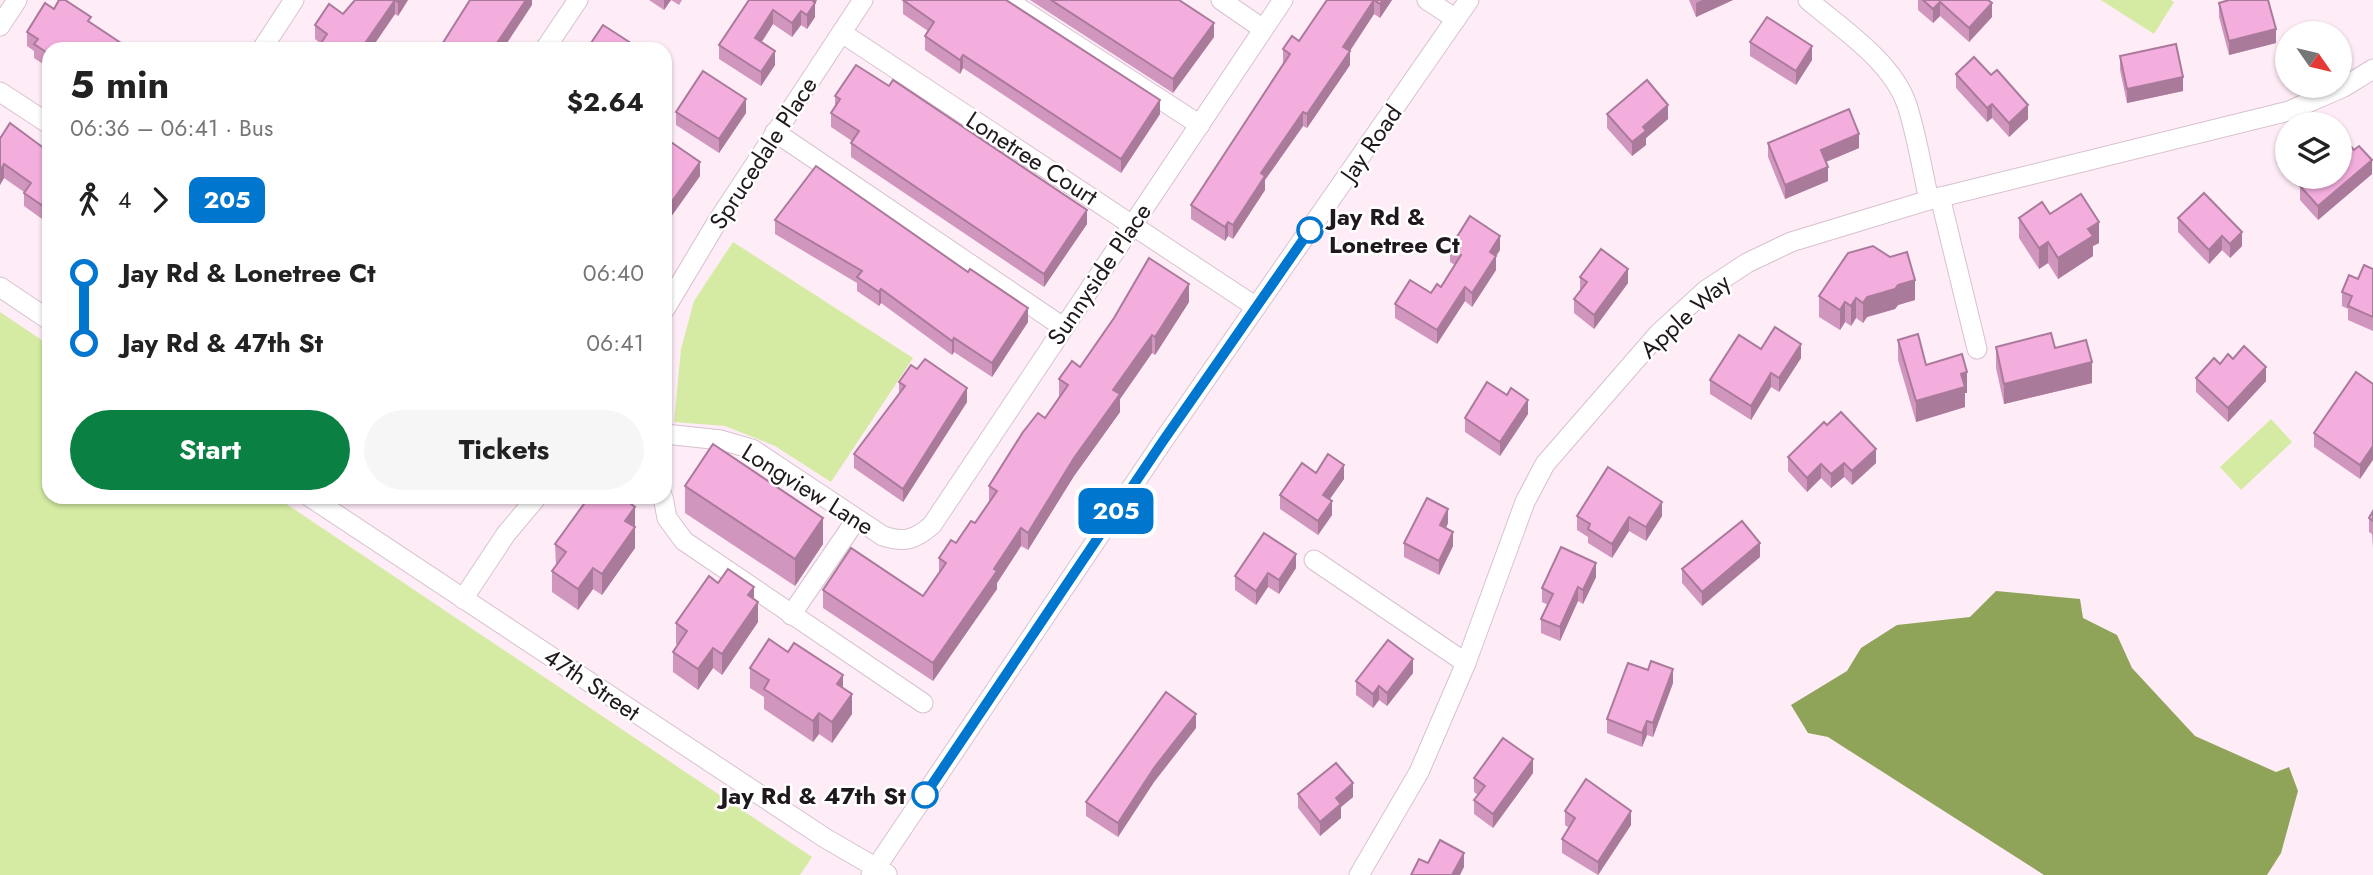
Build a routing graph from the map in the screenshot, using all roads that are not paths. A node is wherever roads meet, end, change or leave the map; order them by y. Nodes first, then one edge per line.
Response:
1 (17, 0) edge
2 (294, 0) edge
3 (578, 0) edge
4 (863, 0) edge
5 (1007, 0) edge
6 (1221, 0) edge
7 (1283, 0) edge
8 (1427, 0) edge
9 (1469, 0) edge
10 (1808, 0) edge
11 (1456, 19) junction
12 (0, 26) edge
13 (1263, 29) junction
14 (842, 33) junction
15 (267, 42) edge
16 (550, 42) edge
17 (2373, 69) edge
18 (0, 92) edge
19 (42, 119) edge
20 (1200, 125) junction
21 (775, 132) junction
22 (1935, 199) junction
23 (1131, 224) junction
24 (0, 287) edge
25 (672, 298) edge
26 (1256, 307) junction
27 (42, 315) edge
28 (1063, 327) junction
29 (1978, 349) dead end
30 (672, 436) edge
31 (321, 504) edge
32 (531, 504) edge
33 (664, 504) edge
34 (856, 520) junction
35 (908, 541) joint
36 (1314, 560) dead end
37 (463, 598) junction
38 (791, 615) junction
39 (1465, 663) junction
40 (923, 703) dead end
41 (878, 873) edge
42 (1359, 875) edge

1 - 12 street
2 - 15 street
3 - 16 street
4 - 14 street, Sprucedale Place
5 - 20 street
6 - 13 street
7 - 13 street, Sunnyside Place
8 - 11 street
9 - 11 street, Jay Road
10 - 22 street
11 - 26 street, Jay Road
13 - 20 street, Sunnyside Place
14 - 21 street, Sprucedale Place
14 - 23 street, Lonetree Court
17 - 22 street, Apple Way
18 - 19 street
20 - 23 street, Sunnyside Place
21 - 25 street, Sprucedale Place
21 - 28 street
22 - 29 street
22 - 39 street, Apple Way
23 - 26 street, Lonetree Court
23 - 28 street, Sunnyside Place
24 - 27 street
26 - 41 street, Jay Road
28 - 35 street, Sunnyside Place
30 - 34 street, Longview Lane
31 - 37 street, 47th Street
32 - 37 street
33 - 38 street
34 - 35 street, Longview Lane
34 - 38 street
36 - 39 street
37 - 41 street, 47th Street
38 - 40 street
39 - 42 street, Apple Way

